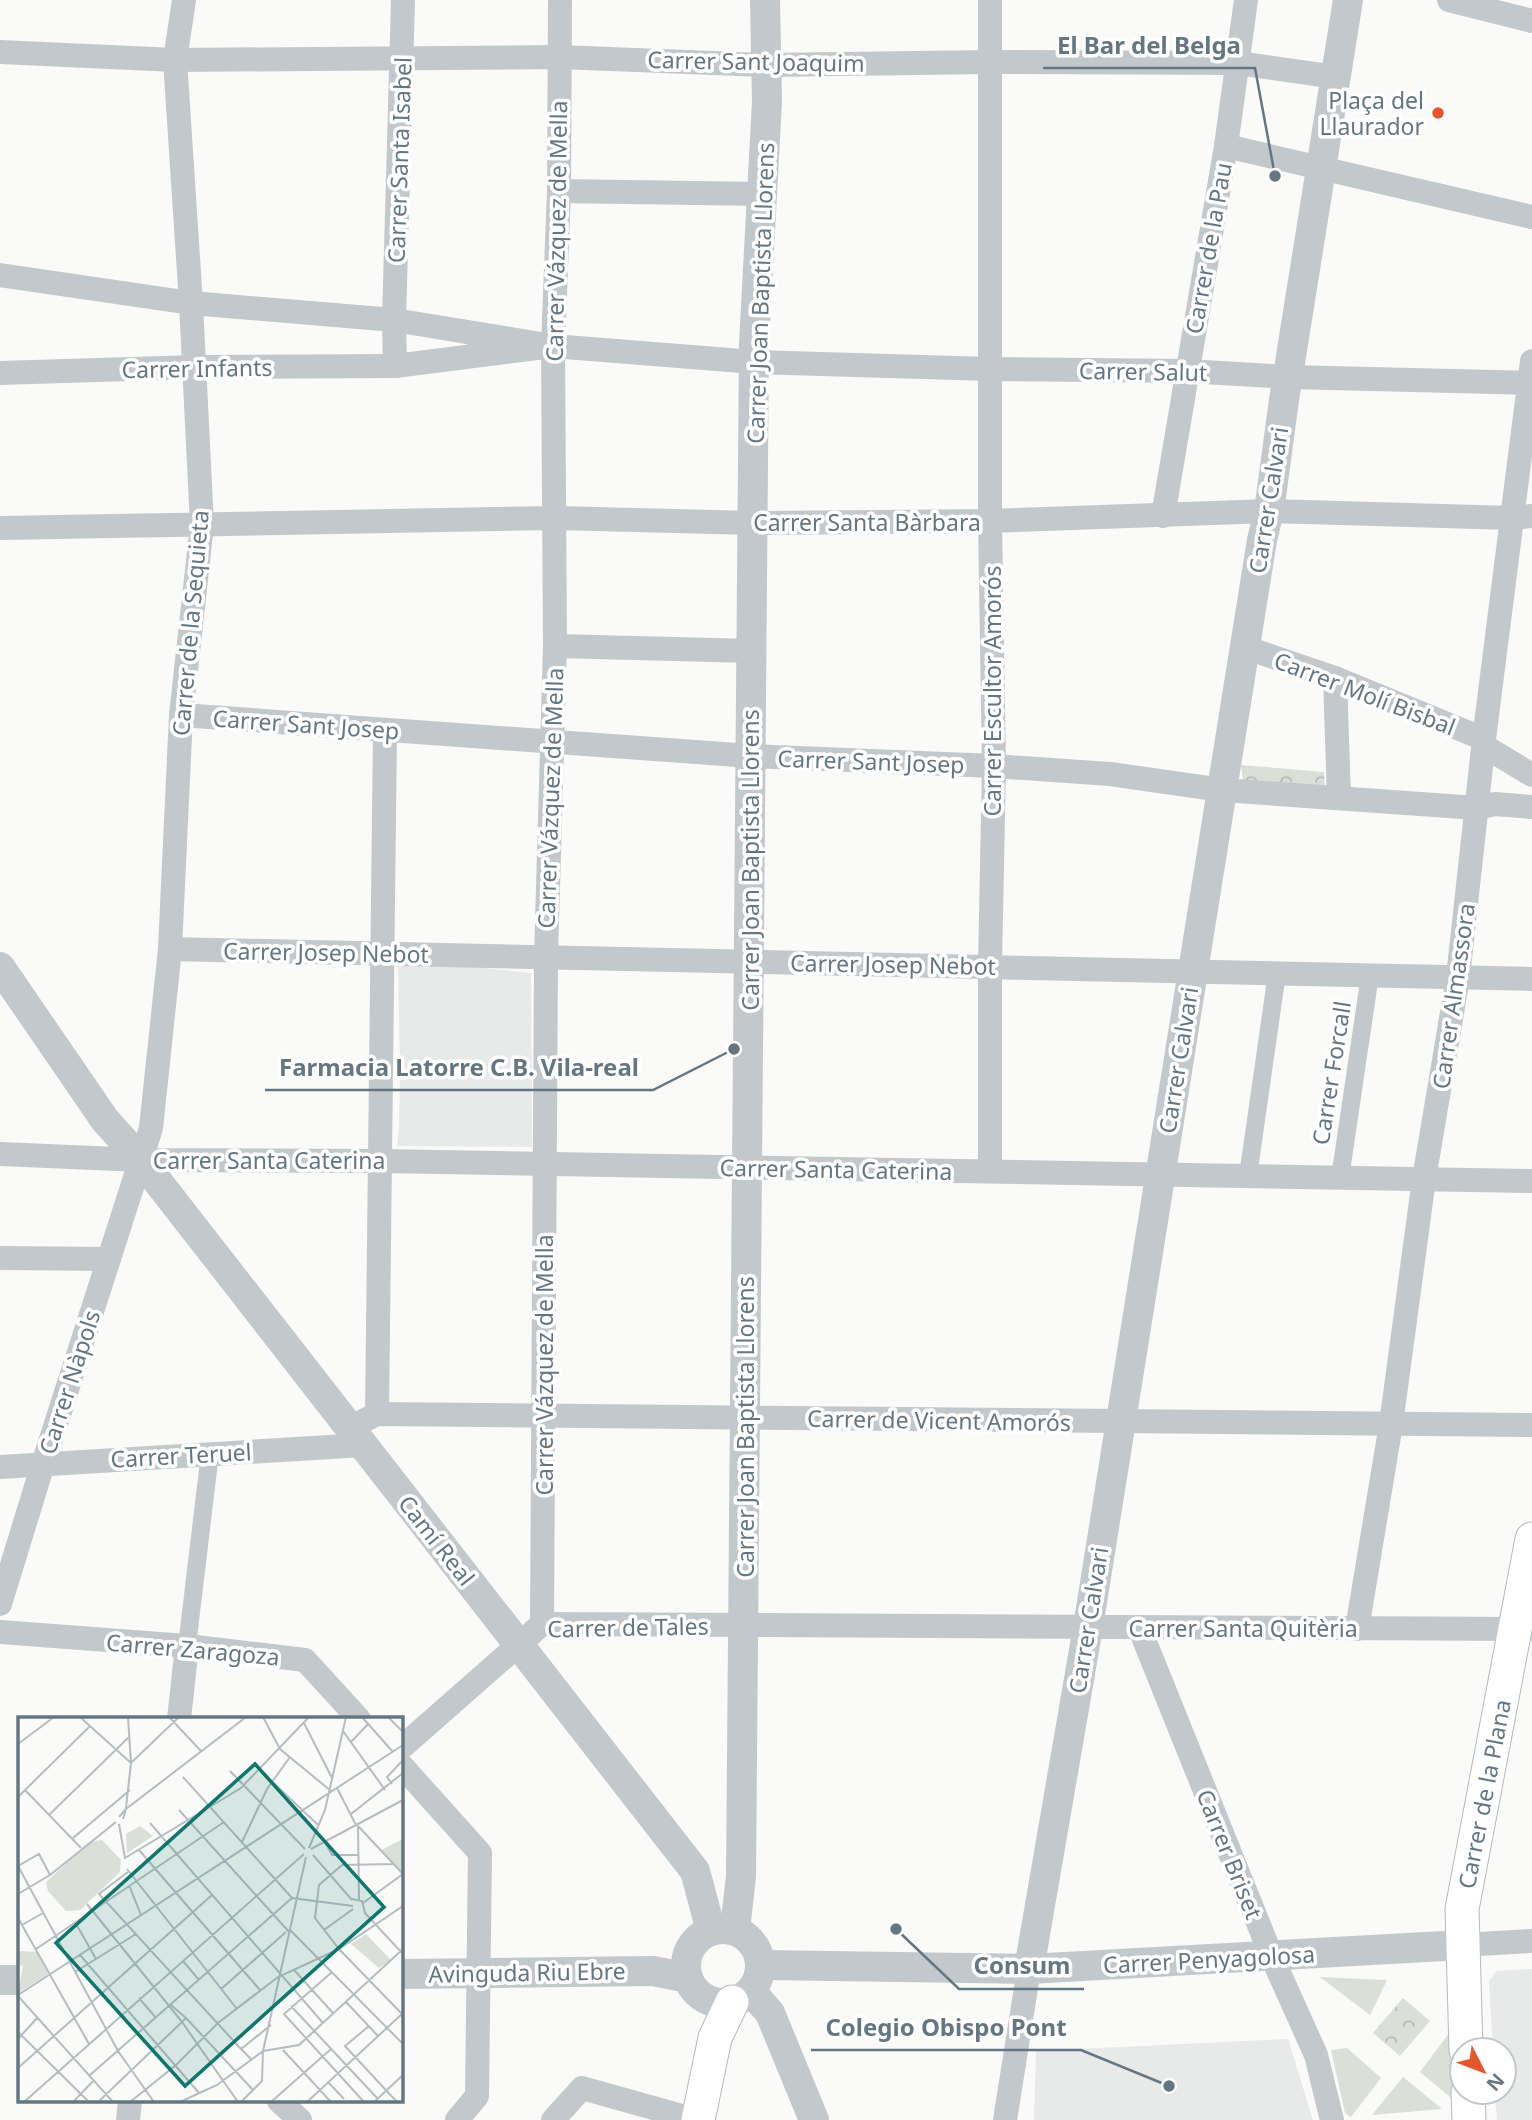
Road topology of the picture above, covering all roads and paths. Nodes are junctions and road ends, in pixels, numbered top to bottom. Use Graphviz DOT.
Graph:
graph roads {
  1 [pos="184,0"];
  2 [pos="404,0"];
  3 [pos="560,0"];
  4 [pos="765,0"];
  5 [pos="990,0"];
  6 [pos="1246,0"];
  7 [pos="1348,0"];
  8 [pos="1449,0"];
  9 [pos="1532,21"];
  10 [pos="0,52"];
  11 [pos="559,57"];
  12 [pos="403,59"];
  13 [pos="175,60"];
  14 [pos="990,62"];
  15 [pos="1237,63"];
  16 [pos="765,65"];
  17 [pos="1336,77"];
  18 [pos="1226,146"];
  19 [pos="1321,169"];
  20 [pos="559,191"];
  21 [pos="763,194"];
  22 [pos="1532,217"];
  23 [pos="0,275"];
  24 [pos="191,303"];
  25 [pos="394,320"];
  26 [pos="553,346"];
  27 [pos="754,362"];
  28 [pos="395,366"];
  29 [pos="195,367"];
  30 [pos="990,369"];
  31 [pos="1187,371"];
  32 [pos="0,373"];
  33 [pos="1531,376"];
  34 [pos="1288,377"];
  35 [pos="1269,511"];
  36 [pos="1163,516"];
  37 [pos="1522,517"];
  38 [pos="555,518"];
  39 [pos="990,521"];
  40 [pos="753,523"];
  41 [pos="202,524"];
  42 [pos="0,528"];
  43 [pos="555,646"];
  44 [pos="1244,648"];
  45 [pos="752,651"];
  46 [pos="1335,678"];
  47 [pos="181,715"];
  48 [pos="385,730"];
  49 [pos="553,741"];
  50 [pos="1484,743"];
  51 [pos="751,756"];
  52 [pos="994,766"];
  53 [pos="1532,775"];
  54 [pos="1222,790"];
  55 [pos="1339,798"];
  56 [pos="1532,807"];
  57 [pos="1477,808"];
  58 [pos="170,949"];
  59 [pos="383,954"];
  60 [pos="546,957"];
  61 [pos="749,961"];
  62 [pos="0,967"];
  63 [pos="990,967"];
  64 [pos="1193,972"];
  65 [pos="1277,973"];
  66 [pos="1370,975"];
  67 [pos="1458,977"];
  68 [pos="1532,979"];
  69 [pos="0,1154"];
  70 [pos="141,1160"];
  71 [pos="380,1161"];
  72 [pos="545,1163"];
  73 [pos="747,1167"];
  74 [pos="990,1171"];
  75 [pos="1160,1175"];
  76 [pos="1248,1176"];
  77 [pos="1340,1178"];
  78 [pos="1424,1179"];
  79 [pos="1532,1181"];
  80 [pos="0,1258"];
  81 [pos="108,1259"];
  82 [pos="377,1414"];
  83 [pos="544,1416"];
  84 [pos="745,1418"];
  85 [pos="1121,1422"];
  86 [pos="1391,1424"];
  87 [pos="1532,1425"];
  88 [pos="356,1436"];
  89 [pos="210,1453"];
  90 [pos="43,1464"];
  91 [pos="0,1467"];
  92 [pos="1532,1539"];
  93 [pos="0,1604"];
  94 [pos="554,1624"];
  95 [pos="744,1625"];
  96 [pos="1088,1627"];
  97 [pos="1139,1627"];
  98 [pos="1357,1629"];
  99 [pos="1523,1629"];
  100 [pos="0,1632"];
  101 [pos="519,1645"];
  102 [pos="187,1646"];
  103 [pos="179,1717"];
  104 [pos="357,1717"];
  105 [pos="402,1747"];
  106 [pos="402,1766"];
  107 [pos="723,1931"];
  108 [pos="1532,1941"];
  109 [pos="1462,1945"];
  110 [pos="1271,1955"];
  111 [pos="1029,1969"];
  112 [pos="480,1973"];
  113 [pos="402,1974"];
  114 [pos="0,1980"];
  115 [pos="18,1980"];
  116 [pos="721,1982"];
  117 [pos="1465,2036"];
  118 [pos="130,2102"];
  119 [pos="280,2102"];
  120 [pos="687,2119"];
  121 [pos="128,2120"];
  122 [pos="300,2120"];
  123 [pos="457,2120"];
  124 [pos="554,2120"];
  125 [pos="814,2120"];
  126 [pos="1005,2120"];
  127 [pos="1332,2120"];
  1 -- 13 [label="street, Carrer de la Sequieta"];
  2 -- 12 [label="street, Carrer Santa Isabel"];
  3 -- 11 [label="street, Carrer Vázquez de Mella"];
  4 -- 16 [label="street, Carrer Joan Baptista Llorens"];
  5 -- 14 [label="street, Carrer Escultor Amorós"];
  6 -- 15 [label="street"];
  7 -- 17 [label="street, Carrer Calvari"];
  8 -- 9 [label="street"];
  10 -- 13 [label="street, Carrer Sant Joaquim"];
  11 -- 12 [label="street, Carrer Sant Joaquim"];
  11 -- 16 [label="street, Carrer Sant Joaquim"];
  11 -- 20 [label="street, Carrer Vázquez de Mella"];
  12 -- 13 [label="street, Carrer Sant Joaquim"];
  12 -- 25 [label="street, Carrer Santa Isabel"];
  13 -- 24 [label="street, Carrer de la Sequieta"];
  14 -- 15 [label="street, Carrer Sant Joaquim"];
  14 -- 16 [label="street, Carrer Sant Joaquim"];
  14 -- 30 [label="street, Carrer Escultor Amorós"];
  15 -- 17 [label="street, Carrer Sant Joaquim"];
  15 -- 18 [label="street"];
  16 -- 21 [label="street, Carrer Joan Baptista Llorens"];
  17 -- 19 [label="street, Carrer Calvari"];
  18 -- 19 [label="street"];
  18 -- 31 [label="street, Carrer de la Pau"];
  19 -- 22 [label="street"];
  19 -- 34 [label="street, Carrer Calvari"];
  20 -- 21 [label="street"];
  20 -- 26 [label="street, Carrer Vázquez de Mella"];
  21 -- 27 [label="street, Carrer Joan Baptista Llorens"];
  23 -- 24 [label="street"];
  24 -- 25 [label="street"];
  24 -- 29 [label="street, Carrer de la Sequieta"];
  25 -- 26 [label="street"];
  25 -- 28 [label="street, Carrer Santa Isabel"];
  26 -- 27 [label="street, Carrer Salut"];
  26 -- 28 [label="street, Carrer Infants"];
  26 -- 38 [label="street, Carrer Vázquez de Mella"];
  27 -- 30 [label="street, Carrer Salut"];
  27 -- 40 [label="street, Carrer Joan Baptista Llorens"];
  28 -- 29 [label="street, Carrer Infants"];
  29 -- 32 [label="street, Carrer Infants"];
  29 -- 41 [label="street, Carrer de la Sequieta"];
  30 -- 31 [label="street, Carrer Salut"];
  30 -- 39 [label="street, Carrer Escultor Amorós"];
  31 -- 34 [label="street, Carrer Salut"];
  31 -- 36 [label="street, Carrer de la Pau"];
  33 -- 34 [label="street, Carrer Salut"];
  33 -- 37 [label="street, Carrer Almassora"];
  34 -- 35 [label="street, Carrer Calvari"];
  35 -- 36 [label="street, Carrer Santa Bàrbara"];
  35 -- 37 [label="street, Carrer Santa Bàrbara"];
  35 -- 44 [label="street, Carrer Calvari"];
  36 -- 39 [label="street, Carrer Santa Bàrbara"];
  37 -- 50 [label="street, Carrer Almassora"];
  38 -- 40 [label="street, Carrer Santa Bàrbara"];
  38 -- 41 [label="street, Carrer Santa Bàrbara"];
  38 -- 43 [label="street, Carrer Vázquez de Mella"];
  39 -- 40 [label="street, Carrer Santa Bàrbara"];
  39 -- 52 [label="street, Carrer Escultor Amorós"];
  40 -- 45 [label="street, Carrer Joan Baptista Llorens"];
  41 -- 42 [label="street, Carrer Santa Bàrbara"];
  41 -- 47 [label="street, Carrer de la Sequieta"];
  43 -- 45 [label="street"];
  43 -- 49 [label="street, Carrer Vázquez de Mella"];
  44 -- 46 [label="street, Carrer Molí Bisbal"];
  44 -- 54 [label="street, Carrer Calvari"];
  45 -- 51 [label="street, Carrer Joan Baptista Llorens"];
  46 -- 50 [label="street, Carrer Molí Bisbal"];
  46 -- 55 [label="street"];
  47 -- 48 [label="street, Carrer Sant Josep"];
  47 -- 58 [label="street, Carrer de la Sequieta"];
  48 -- 49 [label="street, Carrer Sant Josep"];
  48 -- 59 [label="street"];
  49 -- 51 [label="street, Carrer Sant Josep"];
  49 -- 60 [label="street, Carrer Vázquez de Mella"];
  50 -- 53 [label="street, Carrer Molí Bisbal"];
  50 -- 57 [label="street, Carrer Almassora"];
  51 -- 52 [label="street, Carrer Sant Josep"];
  51 -- 61 [label="street, Carrer Joan Baptista Llorens"];
  52 -- 54 [label="street, Carrer Sant Josep"];
  52 -- 63 [label="street, Carrer Escultor Amorós"];
  54 -- 55 [label="street, Carrer Sant Josep"];
  54 -- 64 [label="street, Carrer Calvari"];
  55 -- 57 [label="street, Carrer Sant Josep"];
  56 -- 57 [label="street"];
  57 -- 67 [label="street, Carrer Almassora"];
  58 -- 59 [label="street, Carrer Josep Nebot"];
  58 -- 70 [label="street, Carrer de la Sequieta"];
  59 -- 60 [label="street, Carrer Josep Nebot"];
  59 -- 71 [label="street"];
  60 -- 61 [label="street, Carrer Josep Nebot"];
  60 -- 72 [label="street, Carrer Vázquez de Mella"];
  61 -- 63 [label="street, Carrer Josep Nebot"];
  61 -- 73 [label="street, Carrer Joan Baptista Llorens"];
  62 -- 70 [label="street, Camí Real"];
  63 -- 64 [label="street, Carrer Josep Nebot"];
  63 -- 74 [label="street, Carrer Escultor Amorós"];
  64 -- 65 [label="street, Carrer Josep Nebot"];
  64 -- 75 [label="street, Carrer Calvari"];
  65 -- 66 [label="street, Carrer Josep Nebot"];
  65 -- 76 [label="street"];
  66 -- 67 [label="street, Carrer Josep Nebot"];
  66 -- 77 [label="street, Carrer Forcall"];
  67 -- 68 [label="street, Carrer Josep Nebot"];
  67 -- 78 [label="street, Carrer Almassora"];
  69 -- 70 [label="street, Carrer Santa Caterina"];
  70 -- 71 [label="street, Carrer Santa Caterina"];
  70 -- 81 [label="street, Carrer Nàpols"];
  70 -- 88 [label="street, Camí Real"];
  71 -- 72 [label="street, Carrer Santa Caterina"];
  71 -- 82 [label="street"];
  72 -- 73 [label="street, Carrer Santa Caterina"];
  72 -- 83 [label="street, Carrer Vázquez de Mella"];
  73 -- 74 [label="street, Carrer Santa Caterina"];
  73 -- 84 [label="street, Carrer Joan Baptista Llorens"];
  74 -- 75 [label="street, Carrer Santa Caterina"];
  75 -- 76 [label="street, Carrer Santa Caterina"];
  75 -- 85 [label="street, Carrer Calvari"];
  76 -- 77 [label="street, Carrer Santa Caterina"];
  77 -- 78 [label="street, Carrer Santa Caterina"];
  78 -- 79 [label="street, Carrer Santa Caterina"];
  78 -- 86 [label="street, Carrer Almassora"];
  80 -- 81 [label="street"];
  81 -- 90 [label="street, Carrer Nàpols"];
  82 -- 83 [label="street, Carrer de Vicent Amorós"];
  82 -- 88 [label="street, Carrer de Vicent Amorós"];
  83 -- 84 [label="street, Carrer de Vicent Amorós"];
  83 -- 94 [label="street, Carrer Vázquez de Mella"];
  84 -- 85 [label="street, Carrer de Vicent Amorós"];
  84 -- 95 [label="street, Carrer Joan Baptista Llorens"];
  85 -- 86 [label="street, Carrer de Vicent Amorós"];
  85 -- 96 [label="street, Carrer Calvari"];
  86 -- 87 [label="street, Carrer de Vicent Amorós"];
  86 -- 98 [label="street, Carrer Almassora"];
  88 -- 89 [label="street, Carrer Teruel"];
  88 -- 101 [label="street, Camí Real"];
  89 -- 90 [label="street, Carrer Teruel"];
  89 -- 102 [label="street"];
  90 -- 91 [label="street, Carrer Teruel"];
  90 -- 93 [label="street, Carrer Nàpols"];
  92 -- 99 [label="main road, Carrer de la Plana"];
  94 -- 95 [label="street, Carrer de Tales"];
  94 -- 101 [label="street, Carrer de Tales"];
  95 -- 96 [label="street, Carrer Santa Quitèria"];
  95 -- 107 [label="street, Carrer Joan Baptista Llorens"];
  96 -- 97 [label="street, Carrer Santa Quitèria"];
  96 -- 111 [label="street, Carrer Calvari"];
  97 -- 98 [label="street, Carrer Santa Quitèria"];
  97 -- 110 [label="street, Carrer Briset"];
  98 -- 99 [label="street, Carrer Santa Quitèria"];
  99 -- 109 [label="main road, Carrer de la Plana"];
  100 -- 102 [label="street, Carrer Zaragoza"];
  101 -- 105 [label="street, Carrer de Tales"];
  101 -- 107 [label="street, Camí Real"];
  102 -- 103 [label="street"];
  102 -- 104 [label="street, Carrer Zaragoza"];
  106 -- 112 [label="street"];
  107 -- 116 [label="street"];
  107 -- 116 [label="street"];
  108 -- 109 [label="street, Carrer Penyagolosa"];
  109 -- 110 [label="street, Carrer Penyagolosa"];
  109 -- 117 [label="main road, Carrer de la Plana"];
  110 -- 111 [label="street, Carrer Penyagolosa"];
  110 -- 127 [label="street, Carrer Briset"];
  111 -- 116 [label="street, Carrer Penyagolosa"];
  111 -- 126 [label="street, Carrer Calvari"];
  112 -- 113 [label="street, Avinguda Riu Ebre"];
  112 -- 116 [label="street, Avinguda Riu Ebre"];
  112 -- 123 [label="street"];
  114 -- 115 [label="street"];
  116 -- 120 [label="main road"];
  116 -- 125 [label="street"];
  118 -- 121 [label="street"];
  119 -- 122 [label="street"];
  120 -- 124 [label="street"];
}
